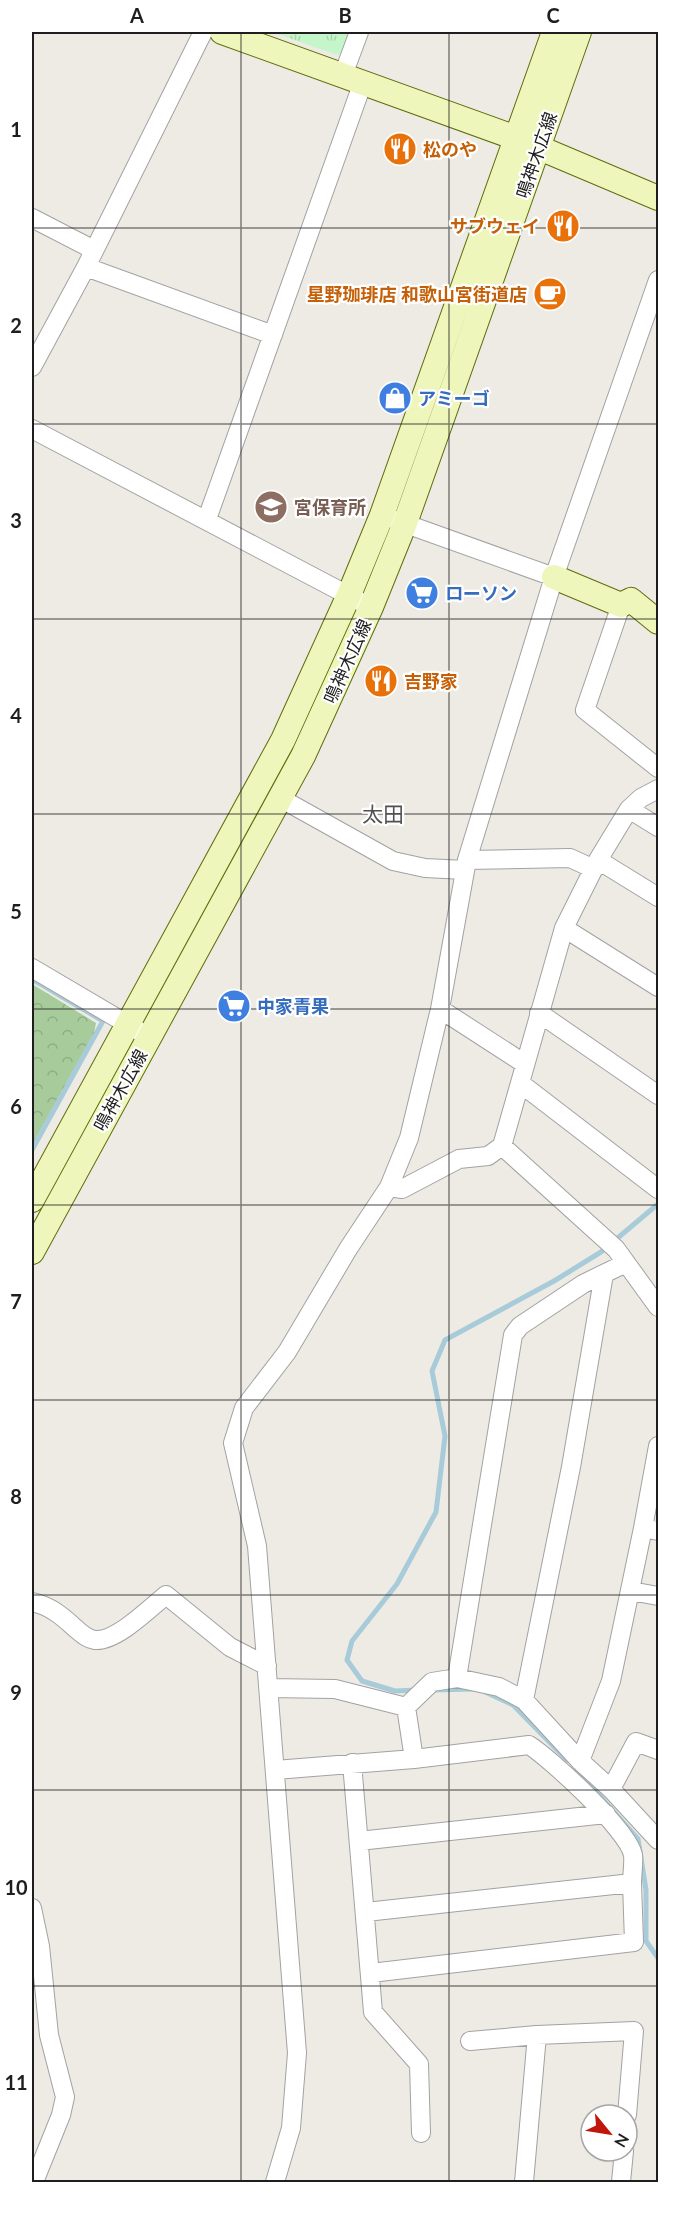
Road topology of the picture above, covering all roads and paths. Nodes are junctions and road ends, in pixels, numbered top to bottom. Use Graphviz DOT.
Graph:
graph roads {
  1 [pos="202,32"];
  2 [pos="222,32"];
  3 [pos="359,32"];
  4 [pos="554,32"];
  5 [pos="579,32"];
  6 [pos="353,78"];
  7 [pos="516,138"];
  8 [pos="538,148"];
  9 [pos="658,198"];
  10 [pos="32,218"];
  11 [pos="94,250"];
  12 [pos="86,267"];
  13 [pos="658,280"];
  14 [pos="653,318"];
  15 [pos="273,335"];
  16 [pos="32,367"];
  17 [pos="32,429"];
  18 [pos="382,515"];
  19 [pos="207,519"];
  20 [pos="405,524"];
  21 [pos="554,577"];
  22 [pos="349,595"];
  23 [pos="621,605"];
  24 [pos="371,607"];
  25 [pos="658,622"];
  26 [pos="658,768"];
  27 [pos="658,789"];
  28 [pos="280,798"];
  29 [pos="628,809"];
  30 [pos="658,827"];
  31 [pos="466,865"];
  32 [pos="596,865"];
  33 [pos="658,897"];
  34 [pos="564,928"];
  35 [pos="32,968"];
  36 [pos="658,987"];
  37 [pos="440,1009"];
  38 [pos="539,1013"];
  39 [pos="128,1024"];
  40 [pos="149,1037"];
  41 [pos="525,1064"];
  42 [pos="520,1083"];
  43 [pos="658,1095"];
  44 [pos="502,1146"];
  45 [pos="389,1187"];
  46 [pos="658,1188"];
  47 [pos="32,1200"];
  48 [pos="32,1252"];
  49 [pos="626,1263"];
  50 [pos="604,1274"];
  51 [pos="658,1307"];
  52 [pos="658,1446"];
  53 [pos="651,1530"];
  54 [pos="631,1591"];
  55 [pos="658,1596"];
  56 [pos="32,1602"];
  57 [pos="267,1666"];
  58 [pos="458,1678"];
  59 [pos="268,1688"];
  60 [pos="524,1700"];
  61 [pos="406,1707"];
  62 [pos="658,1750"];
  63 [pos="414,1758"];
  64 [pos="580,1761"];
  65 [pos="352,1763"];
  66 [pos="275,1770"];
  67 [pos="611,1789"];
  68 [pos="606,1814"];
  69 [pos="658,1840"];
  70 [pos="359,1841"];
  71 [pos="632,1883"];
  72 [pos="32,1908"];
  73 [pos="366,1912"];
  74 [pos="371,1973"];
  75 [pos="537,2034"];
  76 [pos="470,2041"];
  77 [pos="628,2103"];
  78 [pos="421,2133"];
  79 [pos="623,2163"];
  80 [pos="34,2182"];
  81 [pos="275,2182"];
  82 [pos="524,2182"];
  83 [pos="621,2182"];
  1 -- 11 [label="street"];
  2 -- 6 [label="main road"];
  3 -- 6 [label="street"];
  4 -- 7 [label="main road, 鳴神木広線"];
  5 -- 8 [label="main road, 鳴神木広線"];
  6 -- 7 [label="main road"];
  6 -- 15 [label="street"];
  7 -- 8 [label="main road"];
  7 -- 18 [label="main road, 鳴神木広線"];
  8 -- 9 [label="main road"];
  8 -- 20 [label="main road, 鳴神木広線"];
  10 -- 11 [label="street"];
  11 -- 12 [label="street"];
  12 -- 15 [label="street"];
  12 -- 16 [label="street"];
  13 -- 14 [label="street"];
  14 -- 21 [label="street"];
  15 -- 19 [label="street"];
  17 -- 19 [label="street"];
  18 -- 20 [label="street"];
  18 -- 22 [label="main road, 鳴神木広線"];
  19 -- 22 [label="street"];
  20 -- 21 [label="street"];
  20 -- 24 [label="main road, 鳴神木広線"];
  21 -- 23 [label="main road"];
  21 -- 31 [label="street"];
  22 -- 24 [label="street"];
  22 -- 39 [label="main road, 鳴神木広線"];
  23 -- 25 [label="main road"];
  23 -- 26 [label="street"];
  24 -- 28 [label="main road, 鳴神木広線"];
  27 -- 29 [label="street"];
  28 -- 31 [label="street"];
  28 -- 40 [label="main road, 鳴神木広線"];
  29 -- 30 [label="street"];
  29 -- 32 [label="street"];
  31 -- 32 [label="street"];
  31 -- 37 [label="street"];
  32 -- 33 [label="street"];
  32 -- 34 [label="street"];
  34 -- 36 [label="street"];
  34 -- 38 [label="street"];
  35 -- 39 [label="street"];
  37 -- 41 [label="street"];
  37 -- 45 [label="street"];
  38 -- 41 [label="street"];
  38 -- 43 [label="street"];
  39 -- 40 [label="street"];
  39 -- 47 [label="main road, 鳴神木広線"];
  40 -- 48 [label="main road, 鳴神木広線"];
  41 -- 42 [label="street"];
  42 -- 44 [label="street"];
  42 -- 46 [label="street"];
  44 -- 45 [label="street"];
  44 -- 49 [label="street"];
  45 -- 57 [label="street"];
  49 -- 50 [label="street"];
  49 -- 51 [label="street"];
  50 -- 58 [label="street"];
  50 -- 60 [label="street"];
  52 -- 53 [label="street"];
  53 -- 54 [label="street"];
  54 -- 55 [label="street"];
  54 -- 64 [label="street"];
  56 -- 57 [label="street"];
  57 -- 59 [label="street"];
  58 -- 60 [label="street"];
  58 -- 61 [label="street"];
  59 -- 61 [label="street"];
  59 -- 66 [label="street"];
  60 -- 64 [label="street"];
  61 -- 63 [label="street"];
  62 -- 67 [label="street"];
  63 -- 65 [label="street"];
  63 -- 68 [label="street"];
  64 -- 67 [label="street"];
  65 -- 66 [label="street"];
  65 -- 70 [label="street"];
  66 -- 81 [label="street"];
  67 -- 69 [label="street"];
  68 -- 70 [label="street"];
  68 -- 71 [label="street"];
  70 -- 73 [label="street"];
  71 -- 73 [label="street"];
  71 -- 74 [label="street"];
  72 -- 80 [label="street"];
  73 -- 74 [label="street"];
  74 -- 78 [label="street"];
  75 -- 76 [label="street"];
  75 -- 77 [label="street"];
  75 -- 82 [label="street"];
  79 -- 83 [label="street"];
}
